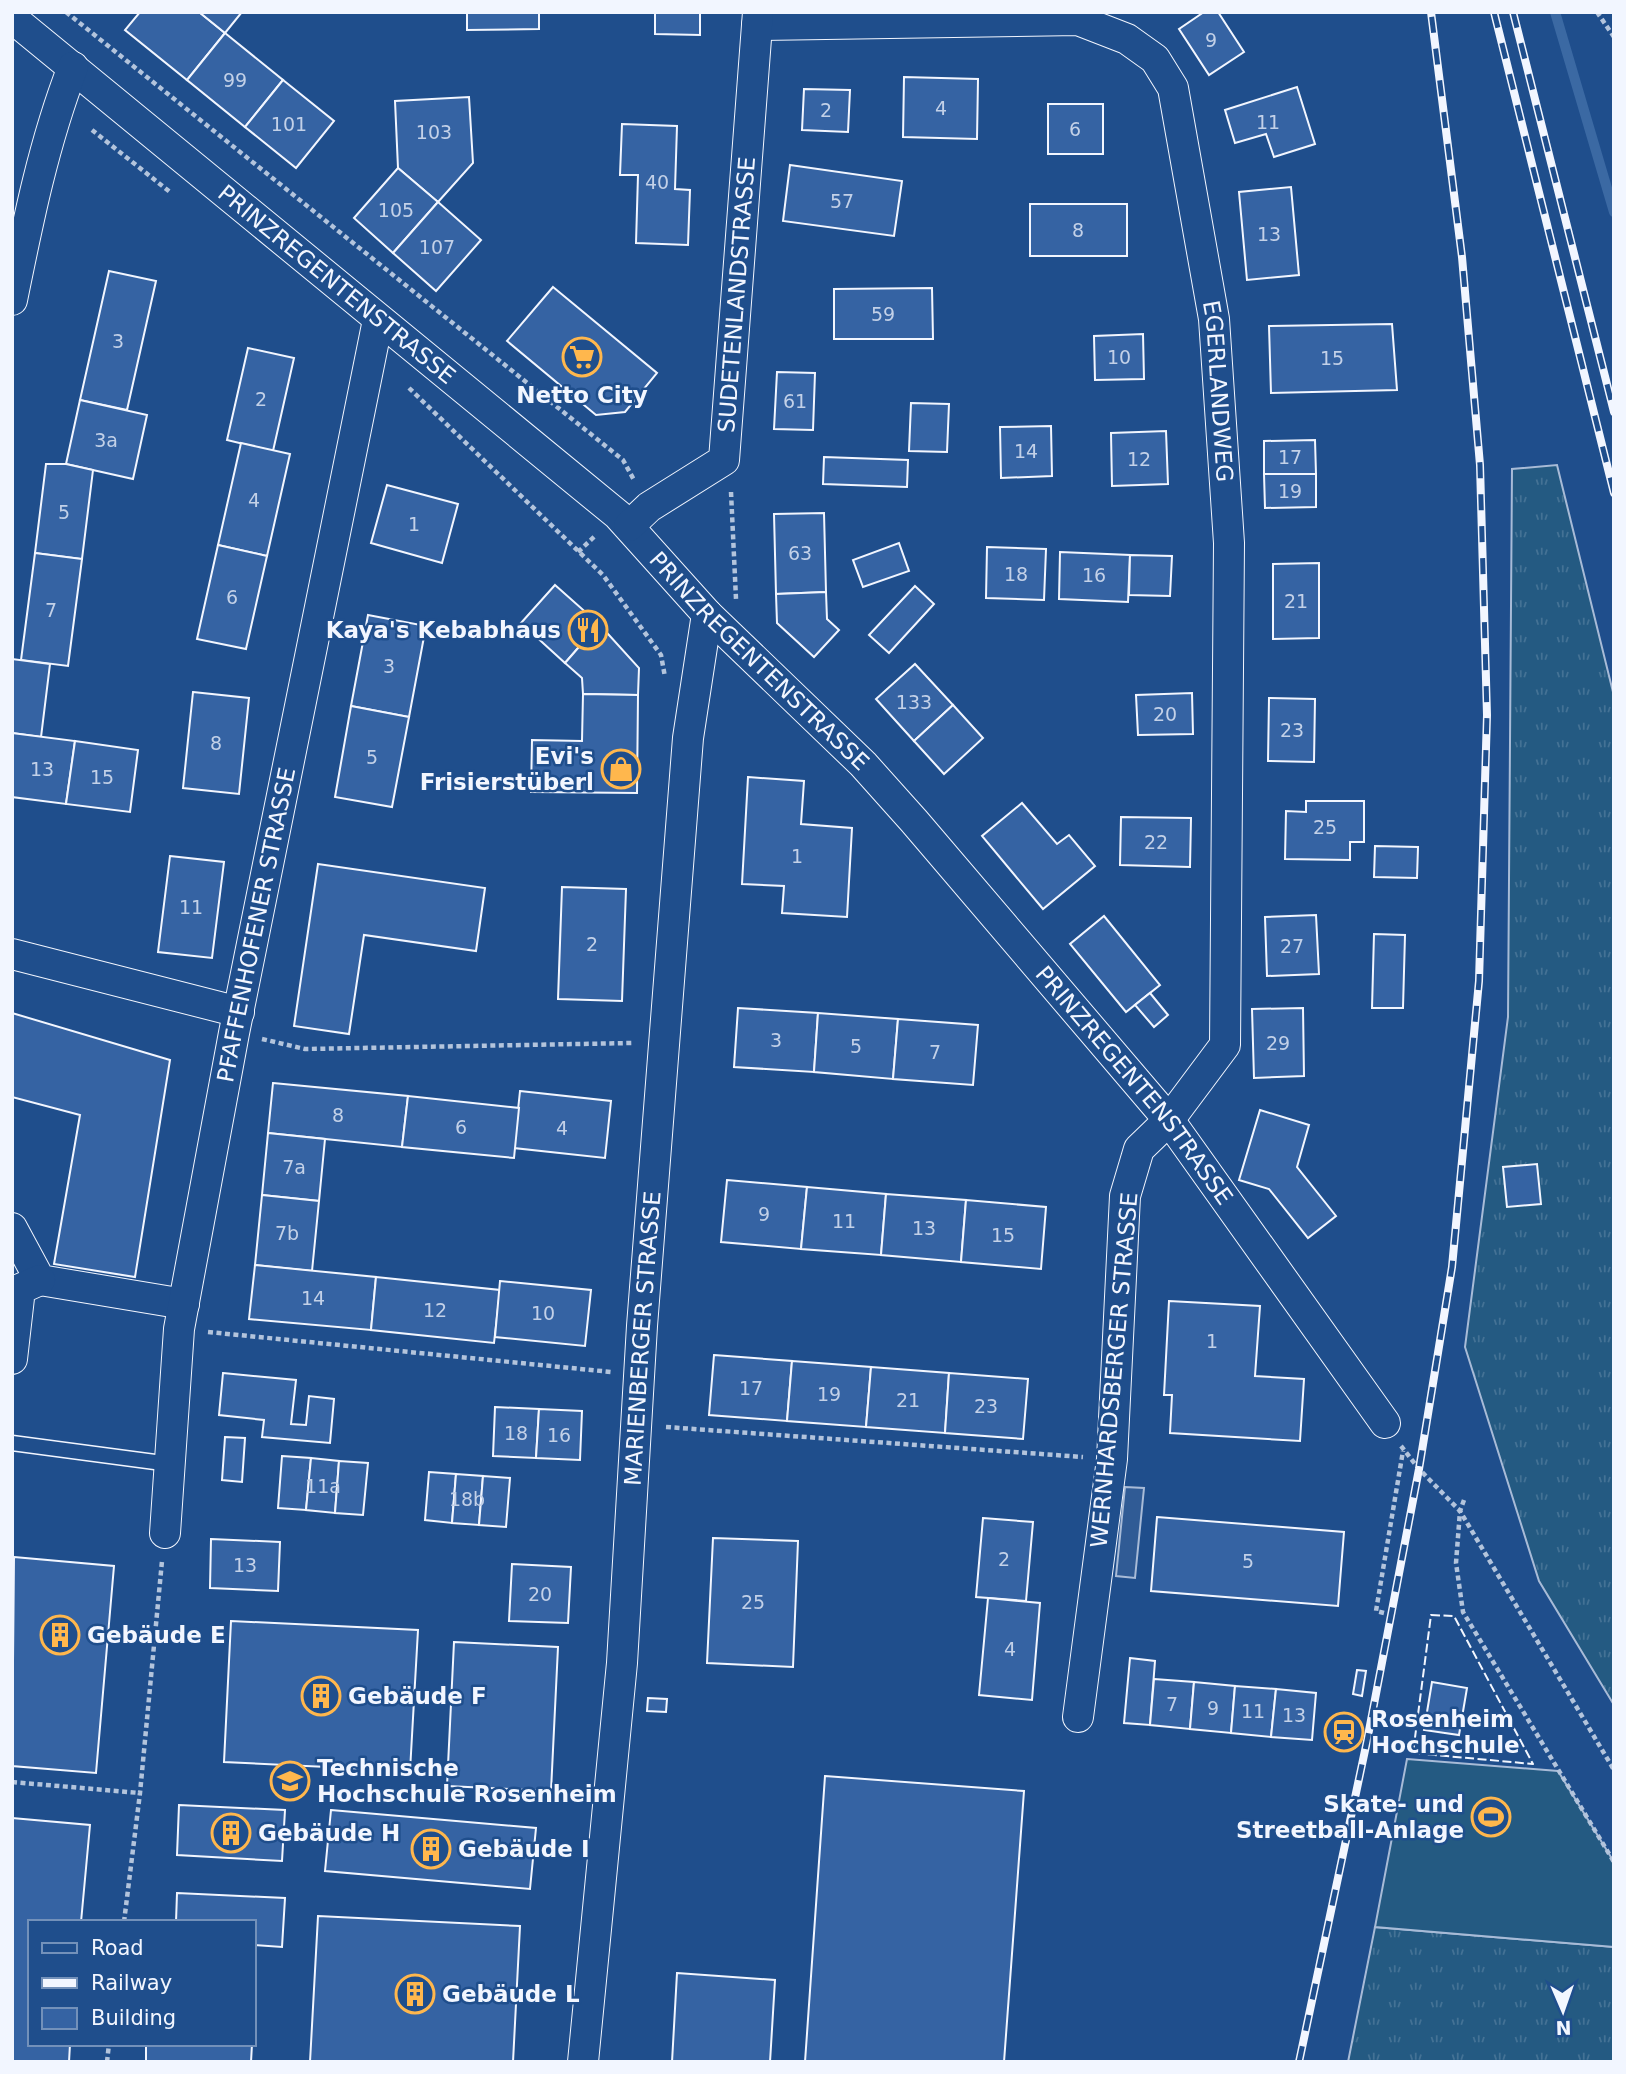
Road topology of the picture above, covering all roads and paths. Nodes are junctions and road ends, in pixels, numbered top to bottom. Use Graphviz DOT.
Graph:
graph roads {
  1 [pos="66,12"];
  2 [pos="1597,12"];
  3 [pos="12,19"];
  4 [pos="757,19"];
  5 [pos="1614,37"];
  6 [pos="73,67"];
  7 [pos="12,300"];
  8 [pos="378,320"];
  9 [pos="371,353"];
  10 [pos="724,460"];
  11 [pos="639,516"];
  12 [pos="707,614"];
  13 [pos="738,642"];
  14 [pos="666,682"];
  15 [pos="12,954"];
  16 [pos="237,1022"];
  17 [pos="664,1042"];
  18 [pos="1169,1120"];
  19 [pos="12,1228"];
  20 [pos="40,1280"];
  21 [pos="181,1316"];
  22 [pos="12,1359"];
  23 [pos="639,1375"];
  24 [pos="1385,1423"];
  25 [pos="636,1425"];
  26 [pos="12,1443"];
  27 [pos="1404,1450"];
  28 [pos="1112,1459"];
  29 [pos="170,1464"];
  30 [pos="1464,1500"];
  31 [pos="1460,1511"];
  32 [pos="165,1533"];
  33 [pos="1384,1613"];
  34 [pos="1078,1717"];
  35 [pos="1614,1770"];
  36 [pos="12,1782"];
  37 [pos="140,1793"];
  38 [pos="1614,1862"];
  39 [pos="124,1920"];
  40 [pos="583,2062"];
  1 -- 11 [label="path"];
  2 -- 5 [label="path"];
  3 -- 6 [label="street, PRINZREGENTENSTRASSE"];
  4 -- 10 [label="street, SUDETENLANDSTRASSE"];
  4 -- 18 [label="street, EGERLANDWEG"];
  6 -- 7 [label="street"];
  6 -- 8 [label="street, PRINZREGENTENSTRASSE"];
  8 -- 9 [label="street, PFAFFENHOFENER STRASSE"];
  8 -- 11 [label="street, PRINZREGENTENSTRASSE"];
  9 -- 14 [label="path"];
  9 -- 16 [label="street, PFAFFENHOFENER STRASSE"];
  10 -- 11 [label="street, SUDETENLANDSTRASSE"];
  10 -- 13 [label="path"];
  11 -- 12 [label="street, PRINZREGENTENSTRASSE"];
  12 -- 13 [label="street, PRINZREGENTENSTRASSE"];
  12 -- 17 [label="street, MARIENBERGER STRASSE"];
  13 -- 18 [label="street, PRINZREGENTENSTRASSE"];
  15 -- 16 [label="street"];
  16 -- 17 [label="path"];
  16 -- 21 [label="street, PFAFFENHOFENER STRASSE"];
  17 -- 23 [label="street, MARIENBERGER STRASSE"];
  18 -- 24 [label="street, PRINZREGENTENSTRASSE"];
  18 -- 28 [label="street, WERNHARDSBERGER STRASSE"];
  19 -- 20 [label="street"];
  20 -- 21 [label="street"];
  20 -- 22 [label="street"];
  21 -- 23 [label="path"];
  21 -- 29 [label="street, PFAFFENHOFENER STRASSE"];
  23 -- 25 [label="street, MARIENBERGER STRASSE"];
  24 -- 27 [label="path"];
  25 -- 28 [label="path"];
  25 -- 40 [label="street, MARIENBERGER STRASSE"];
  26 -- 29 [label="lane"];
  27 -- 31 [label="path"];
  27 -- 33 [label="path"];
  28 -- 34 [label="street, WERNHARDSBERGER STRASSE"];
  29 -- 32 [label="street, PFAFFENHOFENER STRASSE"];
  30 -- 31 [label="path"];
  31 -- 35 [label="path"];
  31 -- 38 [label="path"];
  32 -- 37 [label="path"];
  36 -- 37 [label="path"];
  37 -- 39 [label="path"];
}
